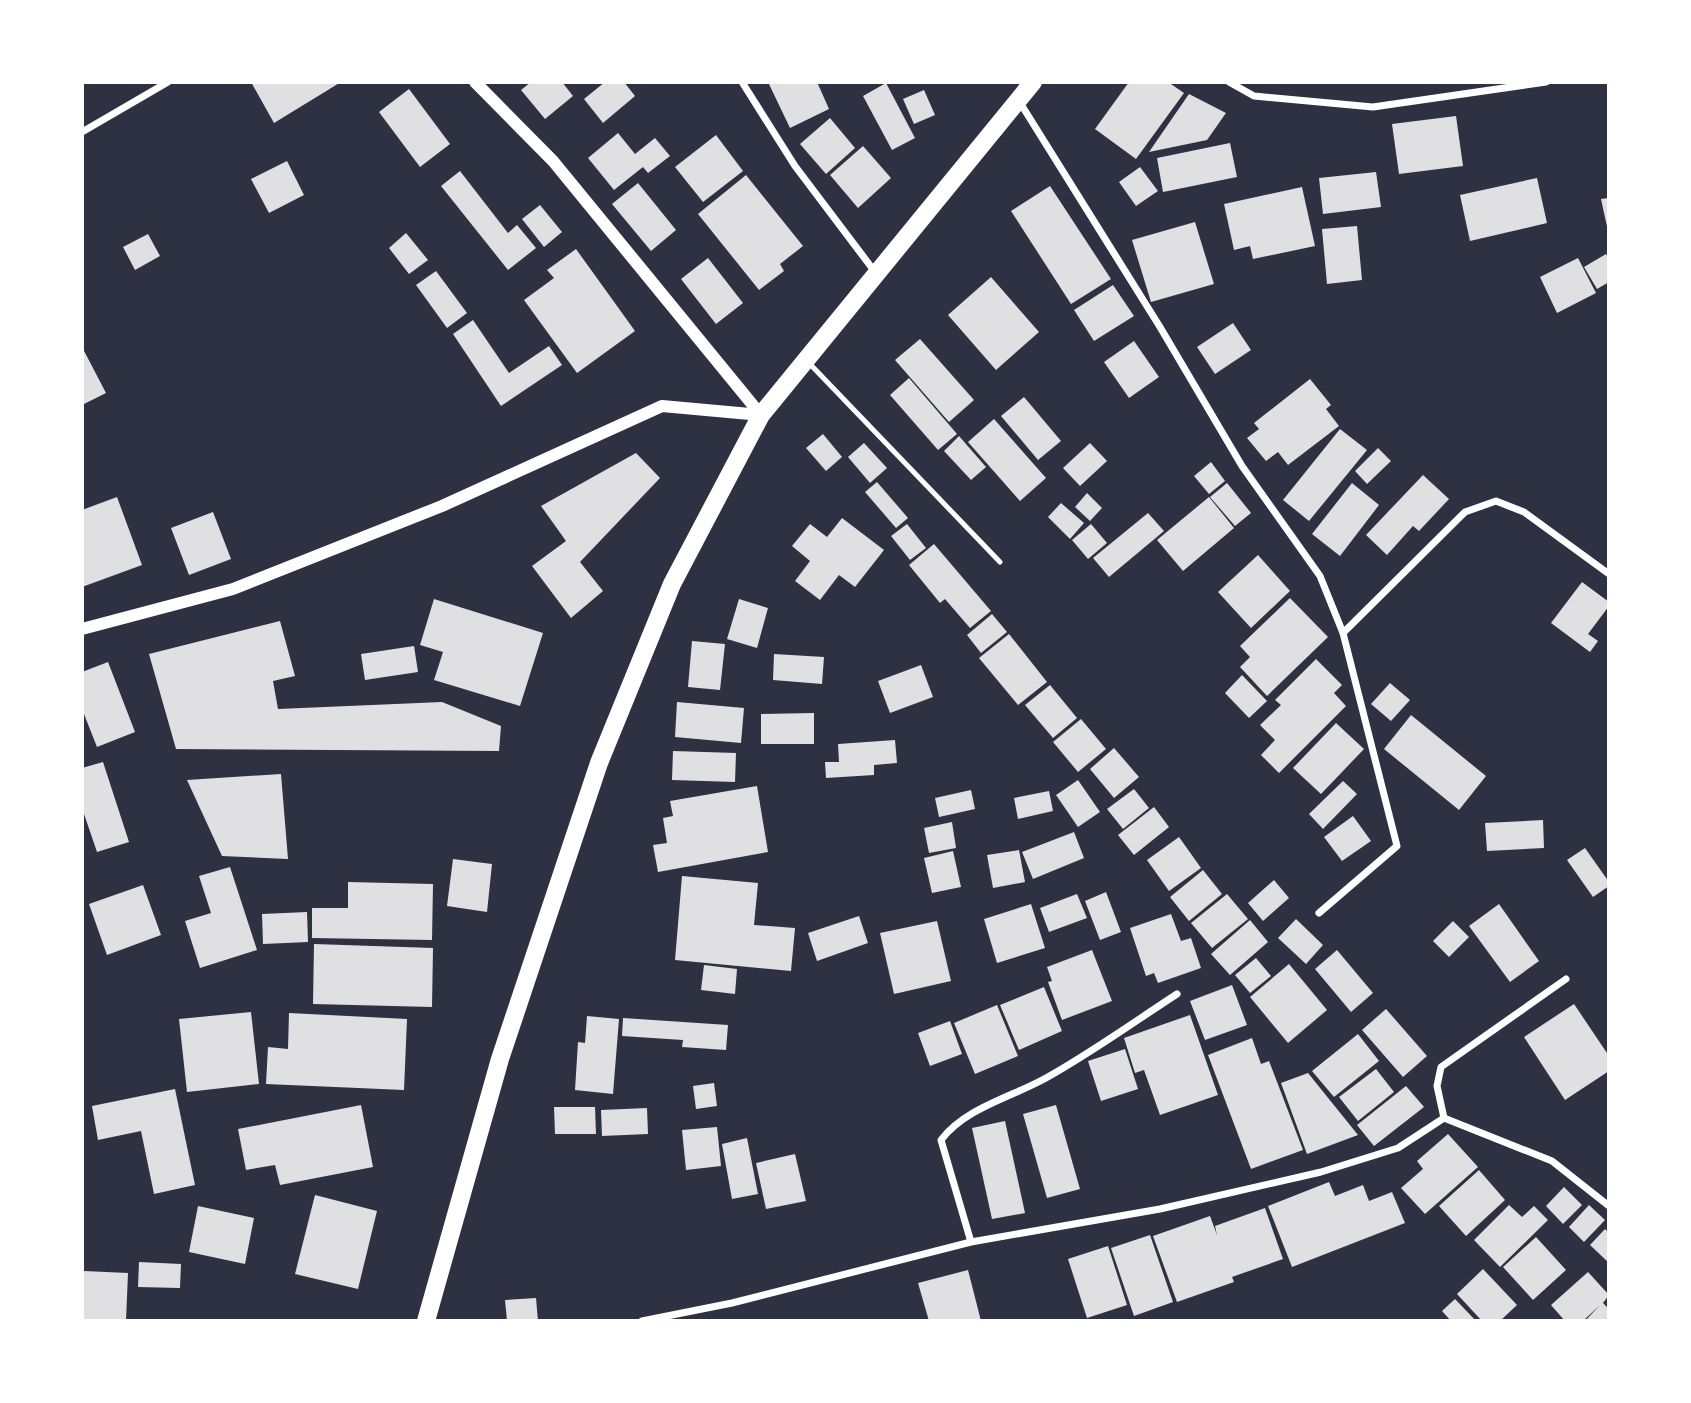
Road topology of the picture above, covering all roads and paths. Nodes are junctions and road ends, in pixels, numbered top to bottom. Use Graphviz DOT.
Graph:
graph roads {
  1 [pos="168,82"];
  2 [pos="475,82"];
  3 [pos="742,82"];
  4 [pos="1033,82"];
  5 [pos="1229,82"];
  6 [pos="1546,82"];
  7 [pos="1018,100"];
  8 [pos="82,132"];
  9 [pos="875,273"];
  10 [pos="805,359"];
  11 [pos="761,415"];
  12 [pos="1000,562"];
  13 [pos="1609,574"];
  14 [pos="82,629"];
  15 [pos="1343,633"];
  16 [pos="1320,913"];
  17 [pos="1566,979"];
  18 [pos="1177,994"];
  19 [pos="1444,1118"];
  20 [pos="1609,1206"];
  21 [pos="971,1242"];
  22 [pos="426,1321"];
  23 [pos="642,1321"];
  1 -- 8 [label="street"];
  2 -- 11 [label="street"];
  3 -- 9 [label="street"];
  4 -- 7 [label="main road"];
  5 -- 6 [label="street"];
  7 -- 9 [label="main road"];
  7 -- 15 [label="street"];
  9 -- 10 [label="main road"];
  10 -- 11 [label="main road"];
  10 -- 12 [label="lane"];
  11 -- 14 [label="street"];
  11 -- 22 [label="main road"];
  13 -- 15 [label="street"];
  15 -- 16 [label="street"];
  17 -- 19 [label="street"];
  18 -- 21 [label="street"];
  19 -- 20 [label="street"];
  19 -- 21 [label="street"];
  21 -- 23 [label="street"];
}
